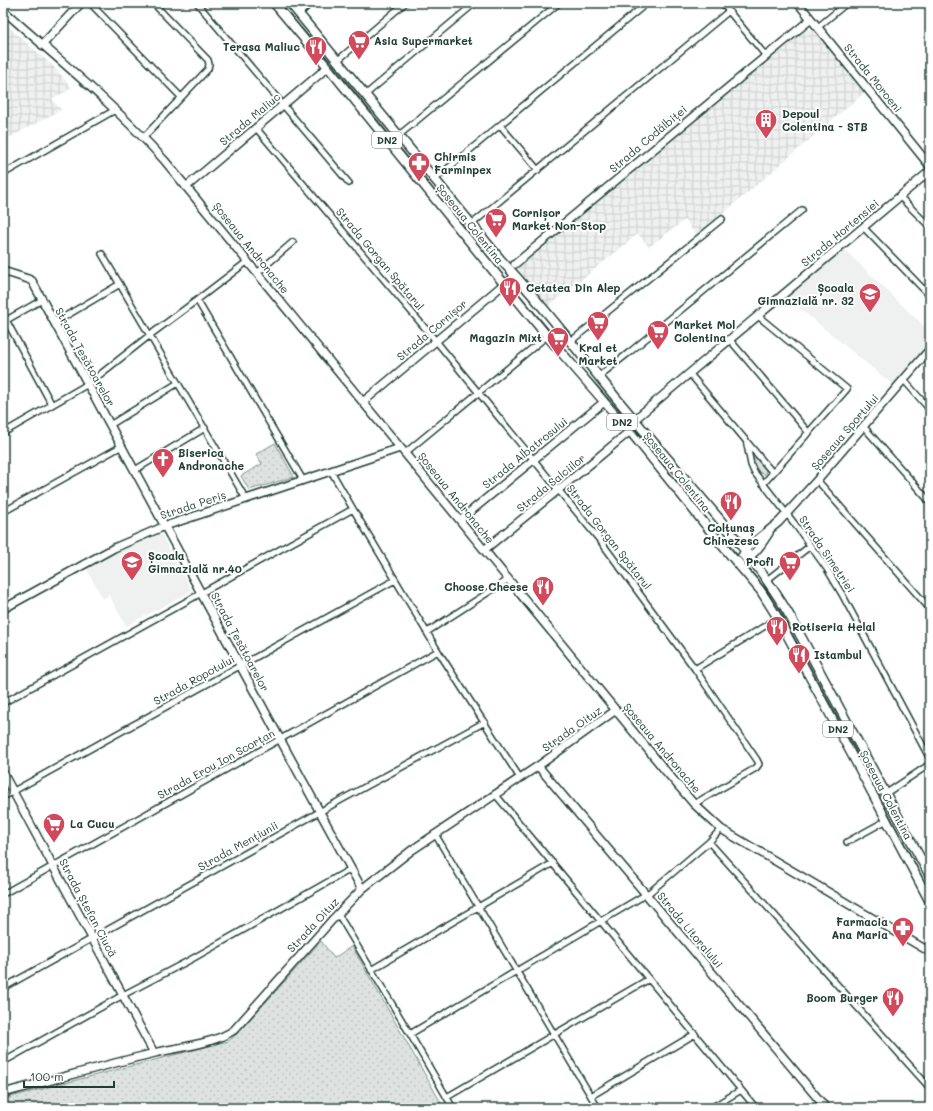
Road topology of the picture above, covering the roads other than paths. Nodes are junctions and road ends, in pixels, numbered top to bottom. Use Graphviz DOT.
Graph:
graph roads {
  1 [pos="81,3"];
  2 [pos="90,3"];
  3 [pos="153,3"];
  4 [pos="197,3"];
  5 [pos="274,3"];
  6 [pos="290,3"];
  7 [pos="311,3"];
  8 [pos="405,3"];
  9 [pos="475,3"];
  10 [pos="559,3"];
  11 [pos="647,3"];
  12 [pos="722,3"];
  13 [pos="798,3"];
  14 [pos="847,3"];
  15 [pos="3,10"];
  16 [pos="729,11"];
  17 [pos="299,14"];
  18 [pos="811,19"];
  19 [pos="818,27"];
  20 [pos="42,45"];
  21 [pos="766,56"];
  22 [pos="337,61"];
  23 [pos="328,67"];
  24 [pos="365,95"];
  25 [pos="181,97"];
  26 [pos="283,105"];
  27 [pos="115,110"];
  28 [pos="500,125"];
  29 [pos="256,128"];
  30 [pos="398,136"];
  31 [pos="143,138"];
  32 [pos="930,166"];
  33 [pos="538,170"];
  34 [pos="3,174"];
  35 [pos="929,174"];
  36 [pos="435,179"];
  37 [pos="349,183"];
  38 [pos="186,187"];
  39 [pos="900,197"];
  40 [pos="802,210"];
  41 [pos="722,219"];
  42 [pos="472,224"];
  43 [pos="864,228"];
  44 [pos="930,228"];
  45 [pos="293,242"];
  46 [pos="102,254"];
  47 [pos="248,261"];
  48 [pos="3,271"];
  49 [pos="257,273"];
  50 [pos="507,274"];
  51 [pos="120,284"];
  52 [pos="930,296"];
  53 [pos="42,300"];
  54 [pos="197,300"];
  55 [pos="758,316"];
  56 [pos="5,321"];
  57 [pos="54,323"];
  58 [pos="150,335"];
  59 [pos="547,336"];
  60 [pos="730,340"];
  61 [pos="436,341"];
  62 [pos="570,342"];
  63 [pos="930,349"];
  64 [pos="690,374"];
  65 [pos="598,377"];
  66 [pos="904,380"];
  67 [pos="178,383"];
  68 [pos="88,384"];
  69 [pos="478,393"];
  70 [pos="363,402"];
  71 [pos="604,402"];
  72 [pos="52,405"];
  73 [pos="930,410"];
  74 [pos="634,420"];
  75 [pos="110,424"];
  76 [pos="863,426"];
  77 [pos="205,428"];
  78 [pos="4,431"];
  79 [pos="630,431"];
  80 [pos="809,433"];
  81 [pos="746,440"];
  82 [pos="122,446"];
  83 [pos="403,451"];
  84 [pos="534,460"];
  85 [pos="135,470"];
  86 [pos="331,471"];
  87 [pos="773,473"];
  88 [pos="303,480"];
  89 [pos="817,480"];
  90 [pos="763,484"];
  91 [pos="559,490"];
  92 [pos="246,499"];
  93 [pos="930,502"];
  94 [pos="353,509"];
  95 [pos="3,512"];
  96 [pos="787,513"];
  97 [pos="460,520"];
  98 [pos="165,526"];
  99 [pos="810,546"];
  100 [pos="484,550"];
  101 [pos="747,554"];
  102 [pos="737,563"];
  103 [pos="395,580"];
  104 [pos="509,580"];
  105 [pos="767,580"];
  106 [pos="201,593"];
  107 [pos="3,609"];
  108 [pos="930,609"];
  109 [pos="778,618"];
  110 [pos="427,632"];
  111 [pos="438,651"];
  112 [pos="240,666"];
  113 [pos="695,668"];
  114 [pos="3,703"];
  115 [pos="616,710"];
  116 [pos="484,722"];
  117 [pos="280,739"];
  118 [pos="930,759"];
  119 [pos="930,764"];
  120 [pos="538,766"];
  121 [pos="3,773"];
  122 [pos="520,778"];
  123 [pos="13,792"];
  124 [pos="495,794"];
  125 [pos="885,794"];
  126 [pos="3,797"];
  127 [pos="694,804"];
  128 [pos="320,812"];
  129 [pos="887,820"];
  130 [pos="721,829"];
  131 [pos="435,834"];
  132 [pos="709,842"];
  133 [pos="847,842"];
  134 [pos="553,863"];
  135 [pos="53,865"];
  136 [pos="351,869"];
  137 [pos="930,876"];
  138 [pos="362,889"];
  139 [pos="3,894"];
  140 [pos="646,895"];
  141 [pos="930,902"];
  142 [pos="478,907"];
  143 [pos="338,914"];
  144 [pos="601,921"];
  145 [pos="93,938"];
  146 [pos="930,952"];
  147 [pos="371,970"];
  148 [pos="516,971"];
  149 [pos="649,979"];
  150 [pos="3,988"];
  151 [pos="123,995"];
  152 [pos="410,1034"];
  153 [pos="554,1034"];
  154 [pos="695,1034"];
  155 [pos="154,1053"];
  156 [pos="3,1062"];
  157 [pos="930,1088"];
  158 [pos="742,1090"];
  159 [pos="3,1093"];
  160 [pos="591,1096"];
  161 [pos="447,1097"];
  162 [pos="453,1108"];
  163 [pos="598,1108"];
  164 [pos="711,1108"];
  165 [pos="756,1108"];
  166 [pos="826,1108"];
  1 -- 20 [label="street"];
  2 -- 25 [label="street"];
  3 -- 25 [label="street"];
  4 -- 26 [label="street"];
  5 -- 23 [label="main road, Șoseaua Colentina / DN2"];
  6 -- 17 [label="main road, Șoseaua Colentina / DN2"];
  7 -- 17 [label="street"];
  8 -- 22 [label="street"];
  9 -- 24 [label="street"];
  10 -- 30 [label="street"];
  11 -- 28 [label="street"];
  12 -- 16 [label="street"];
  13 -- 18 [label="street, Strada Moroeni"];
  14 -- 19 [label="street"];
  15 -- 20 [label="street, Șoseaua Andronache"];
  16 -- 21 [label="street"];
  16 -- 33 [label="street"];
  17 -- 22 [label="main road, Șoseaua Colentina / DN2"];
  18 -- 19 [label="street, Strada Moroeni"];
  18 -- 21 [label="street, Strada Codălbiței"];
  19 -- 32 [label="street, Strada Moroeni"];
  20 -- 27 [label="street, Șoseaua Andronache"];
  21 -- 50 [label="street, Strada Codălbiței"];
  22 -- 24 [label="main road, Șoseaua Colentina / DN2"];
  23 -- 26 [label="street, Strada Maliuc"];
  23 -- 50 [label="main road, Șoseaua Colentina / DN2"];
  24 -- 30 [label="main road, Șoseaua Colentina / DN2"];
  25 -- 31 [label="street"];
  26 -- 29 [label="street, Strada Maliuc"];
  26 -- 37 [label="street"];
  27 -- 31 [label="street, Șoseaua Andronache"];
  27 -- 34 [label="street"];
  28 -- 33 [label="street"];
  28 -- 36 [label="street"];
  29 -- 38 [label="street, Strada Maliuc"];
  29 -- 61 [label="street, Strada Gorgan Spătarul"];
  30 -- 36 [label="main road, Șoseaua Colentina / DN2"];
  31 -- 38 [label="street, Șoseaua Andronache"];
  33 -- 42 [label="street"];
  35 -- 39 [label="street, Strada Hortensiei"];
  36 -- 42 [label="main road, Șoseaua Colentina / DN2"];
  38 -- 47 [label="street, Șoseaua Andronache"];
  39 -- 43 [label="street, Strada Hortensiei"];
  39 -- 44 [label="street"];
  40 -- 65 [label="street"];
  41 -- 62 [label="street"];
  42 -- 50 [label="main road, Șoseaua Colentina / DN2"];
  43 -- 52 [label="street"];
  43 -- 55 [label="street, Strada Hortensiei"];
  45 -- 49 [label="street"];
  46 -- 51 [label="street"];
  47 -- 49 [label="street, Șoseaua Andronache"];
  47 -- 54 [label="street"];
  48 -- 53 [label="street, Strada Țesătoarelor"];
  49 -- 70 [label="street, Șoseaua Andronache"];
  50 -- 59 [label="main road, Șoseaua Colentina / DN2"];
  50 -- 61 [label="street, Strada Cornișor"];
  50 -- 62 [label="main road, Șoseaua Colentina / DN2"];
  51 -- 57 [label="street"];
  51 -- 58 [label="street"];
  53 -- 56 [label="street"];
  53 -- 57 [label="street, Strada Țesătoarelor"];
  54 -- 58 [label="street"];
  54 -- 88 [label="street"];
  55 -- 60 [label="street, Strada Hortensiei"];
  55 -- 80 [label="street"];
  56 -- 72 [label="street"];
  57 -- 68 [label="street, Strada Țesătoarelor"];
  58 -- 67 [label="street"];
  58 -- 68 [label="street"];
  59 -- 69 [label="street"];
  59 -- 71 [label="main road, Șoseaua Colentina / DN2"];
  60 -- 64 [label="street, Strada Hortensiei"];
  60 -- 80 [label="street"];
  61 -- 69 [label="street, Strada Gorgan Spătarul"];
  61 -- 70 [label="street, Strada Cornișor"];
  62 -- 65 [label="main road, Șoseaua Colentina / DN2"];
  63 -- 66 [label="street, Șoseaua Sportului"];
  64 -- 74 [label="street, Strada Hortensiei"];
  64 -- 81 [label="street, Strada Simetriei"];
  65 -- 74 [label="main road, Șoseaua Colentina / DN2"];
  66 -- 73 [label="street"];
  66 -- 76 [label="street, Șoseaua Sportului"];
  67 -- 75 [label="street"];
  67 -- 77 [label="street"];
  68 -- 72 [label="street"];
  68 -- 75 [label="street, Strada Țesătoarelor"];
  69 -- 83 [label="street"];
  69 -- 84 [label="street, Strada Gorgan Spătarul"];
  70 -- 83 [label="street, Șoseaua Andronache"];
  71 -- 79 [label="main road, Șoseaua Colentina / DN2"];
  71 -- 84 [label="street, Strada Albatrosului"];
  72 -- 78 [label="street"];
  74 -- 101 [label="main road, Șoseaua Colentina / DN2"];
  75 -- 82 [label="street, Strada Țesătoarelor"];
  76 -- 89 [label="street, Șoseaua Sportului"];
  76 -- 93 [label="street"];
  77 -- 85 [label="street"];
  77 -- 92 [label="street"];
  79 -- 91 [label="street, Strada Salciilor"];
  79 -- 102 [label="main road, Șoseaua Colentina / DN2"];
  80 -- 87 [label="street"];
  81 -- 87 [label="street"];
  81 -- 90 [label="street, Strada Simetriei"];
  82 -- 85 [label="street, Strada Țesătoarelor"];
  82 -- 95 [label="street"];
  83 -- 86 [label="street, Strada Periș"];
  83 -- 97 [label="street, Șoseaua Andronache"];
  84 -- 91 [label="street, Strada Gorgan Spătarul"];
  84 -- 97 [label="street, Strada Albatrosului"];
  85 -- 98 [label="street, Strada Țesătoarelor"];
  86 -- 88 [label="street, Strada Periș"];
  86 -- 94 [label="street"];
  87 -- 90 [label="street"];
  88 -- 92 [label="street, Strada Periș"];
  89 -- 96 [label="street, Șoseaua Sportului"];
  89 -- 108 [label="street"];
  90 -- 96 [label="street, Strada Simetriei"];
  91 -- 100 [label="street, Strada Salciilor"];
  91 -- 113 [label="street, Strada Gorgan Spătarul"];
  92 -- 98 [label="street, Strada Periș"];
  94 -- 103 [label="street"];
  94 -- 106 [label="street"];
  96 -- 99 [label="street, Strada Simetriei"];
  96 -- 101 [label="street, Șoseaua Sportului"];
  97 -- 100 [label="street, Șoseaua Andronache"];
  98 -- 106 [label="street, Strada Țesătoarelor"];
  98 -- 107 [label="street, Strada Periș"];
  99 -- 105 [label="street"];
  99 -- 118 [label="street, Strada Simetriei"];
  100 -- 104 [label="street, Șoseaua Andronache"];
  101 -- 102 [label="street, Șoseaua Sportului"];
  101 -- 105 [label="main road, Șoseaua Colentina / DN2"];
  102 -- 109 [label="main road, Șoseaua Colentina / DN2"];
  103 -- 110 [label="street"];
  103 -- 112 [label="street, Strada Ropotului"];
  104 -- 110 [label="street"];
  104 -- 115 [label="street, Șoseaua Andronache"];
  105 -- 125 [label="main road, Șoseaua Colentina / DN2"];
  106 -- 112 [label="street, Strada Țesătoarelor"];
  106 -- 114 [label="street"];
  109 -- 113 [label="street"];
  109 -- 129 [label="main road, Șoseaua Colentina / DN2"];
  110 -- 111 [label="street"];
  111 -- 116 [label="street"];
  111 -- 117 [label="street, Strada Erou Ion Scorțan"];
  112 -- 117 [label="street, Strada Țesătoarelor"];
  112 -- 123 [label="street, Strada Ropotului"];
  113 -- 127 [label="street, Strada Gorgan Spătarul"];
  115 -- 120 [label="street, Strada Oituz"];
  115 -- 127 [label="street, Șoseaua Andronache"];
  116 -- 122 [label="street"];
  116 -- 128 [label="street, Strada Mențiunii"];
  117 -- 128 [label="street, Strada Țesătoarelor"];
  117 -- 135 [label="street, Strada Erou Ion Scorțan"];
  119 -- 125 [label="street"];
  120 -- 122 [label="street, Strada Oituz"];
  120 -- 140 [label="street, Strada Litoralului"];
  121 -- 123 [label="street, Strada Ștefan Ciucă"];
  122 -- 124 [label="street, Strada Oituz"];
  123 -- 126 [label="street, Strada Ropotului"];
  123 -- 135 [label="street, Strada Ștefan Ciucă"];
  124 -- 131 [label="street, Strada Oituz"];
  124 -- 134 [label="street"];
  125 -- 137 [label="main road, Șoseaua Colentina / DN2"];
  127 -- 130 [label="street, Șoseaua Andronache"];
  128 -- 136 [label="street, Strada Țesătoarelor"];
  128 -- 145 [label="street, Strada Mențiunii"];
  129 -- 133 [label="street"];
  129 -- 141 [label="main road, Șoseaua Colentina / DN2"];
  130 -- 132 [label="street"];
  130 -- 146 [label="street, Șoseaua Andronache"];
  131 -- 138 [label="street, Strada Oituz"];
  131 -- 142 [label="street"];
  132 -- 140 [label="street"];
  132 -- 157 [label="street"];
  134 -- 142 [label="street"];
  134 -- 144 [label="street"];
  135 -- 139 [label="street, Strada Erou Ion Scorțan"];
  135 -- 145 [label="street, Strada Ștefan Ciucă"];
  136 -- 138 [label="street, Strada Țesătoarelor"];
  136 -- 151 [label="street"];
  138 -- 143 [label="street, Strada Oituz"];
  140 -- 144 [label="street"];
  140 -- 166 [label="street, Strada Litoralului"];
  142 -- 147 [label="street"];
  142 -- 148 [label="street"];
  143 -- 147 [label="street"];
  143 -- 155 [label="street, Strada Oituz"];
  144 -- 148 [label="street"];
  144 -- 149 [label="street"];
  145 -- 150 [label="street, Strada Mențiunii"];
  145 -- 151 [label="street, Strada Ștefan Ciucă"];
  147 -- 152 [label="street"];
  148 -- 152 [label="street"];
  148 -- 153 [label="street"];
  149 -- 153 [label="street"];
  149 -- 154 [label="street"];
  151 -- 155 [label="street, Strada Ștefan Ciucă"];
  151 -- 156 [label="street"];
  152 -- 161 [label="street"];
  153 -- 160 [label="street"];
  153 -- 161 [label="street"];
  154 -- 158 [label="street"];
  154 -- 160 [label="street"];
  155 -- 159 [label="street, Strada Oituz"];
  158 -- 164 [label="street"];
  158 -- 165 [label="street"];
  160 -- 163 [label="street"];
  161 -- 162 [label="street"];
}
